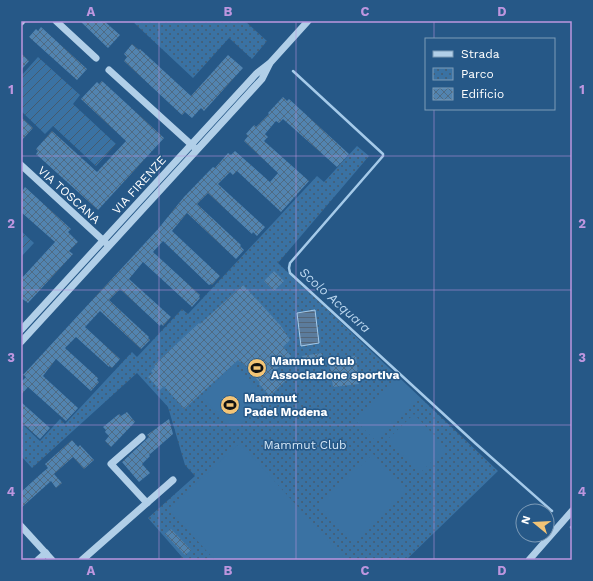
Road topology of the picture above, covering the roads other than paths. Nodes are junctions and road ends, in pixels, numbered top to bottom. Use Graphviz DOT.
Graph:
graph roads {
  1 [pos="56,21"];
  2 [pos="308,21"];
  3 [pos="96,58"];
  4 [pos="270,63"];
  5 [pos="109,70"];
  6 [pos="191,144"];
  7 [pos="197,150"];
  8 [pos="21,165"];
  9 [pos="103,240"];
  10 [pos="109,246"];
  11 [pos="21,330"];
  12 [pos="21,341"];
  13 [pos="142,437"];
  14 [pos="173,480"];
  15 [pos="147,503"];
  16 [pos="572,511"];
  17 [pos="21,526"];
  18 [pos="46,553"];
  19 [pos="38,560"];
  20 [pos="52,560"];
  21 [pos="82,560"];
  22 [pos="529,560"];
  1 -- 3 [label="street"];
  2 -- 4 [label="street, VIA FIRENZE"];
  4 -- 6 [label="street, VIA FIRENZE"];
  4 -- 7 [label="street, VIA FIRENZE"];
  5 -- 6 [label="street"];
  6 -- 7 [label="street"];
  6 -- 9 [label="street, VIA FIRENZE"];
  7 -- 10 [label="street, VIA FIRENZE"];
  8 -- 9 [label="street, VIA TOSCANA"];
  9 -- 10 [label="street"];
  9 -- 11 [label="street, VIA FIRENZE"];
  10 -- 12 [label="street, VIA FIRENZE"];
  13 -- 15 [label="street"];
  14 -- 15 [label="street"];
  15 -- 21 [label="street"];
  16 -- 22 [label="street"];
  17 -- 18 [label="street"];
  18 -- 19 [label="street"];
  18 -- 20 [label="street"];
}
